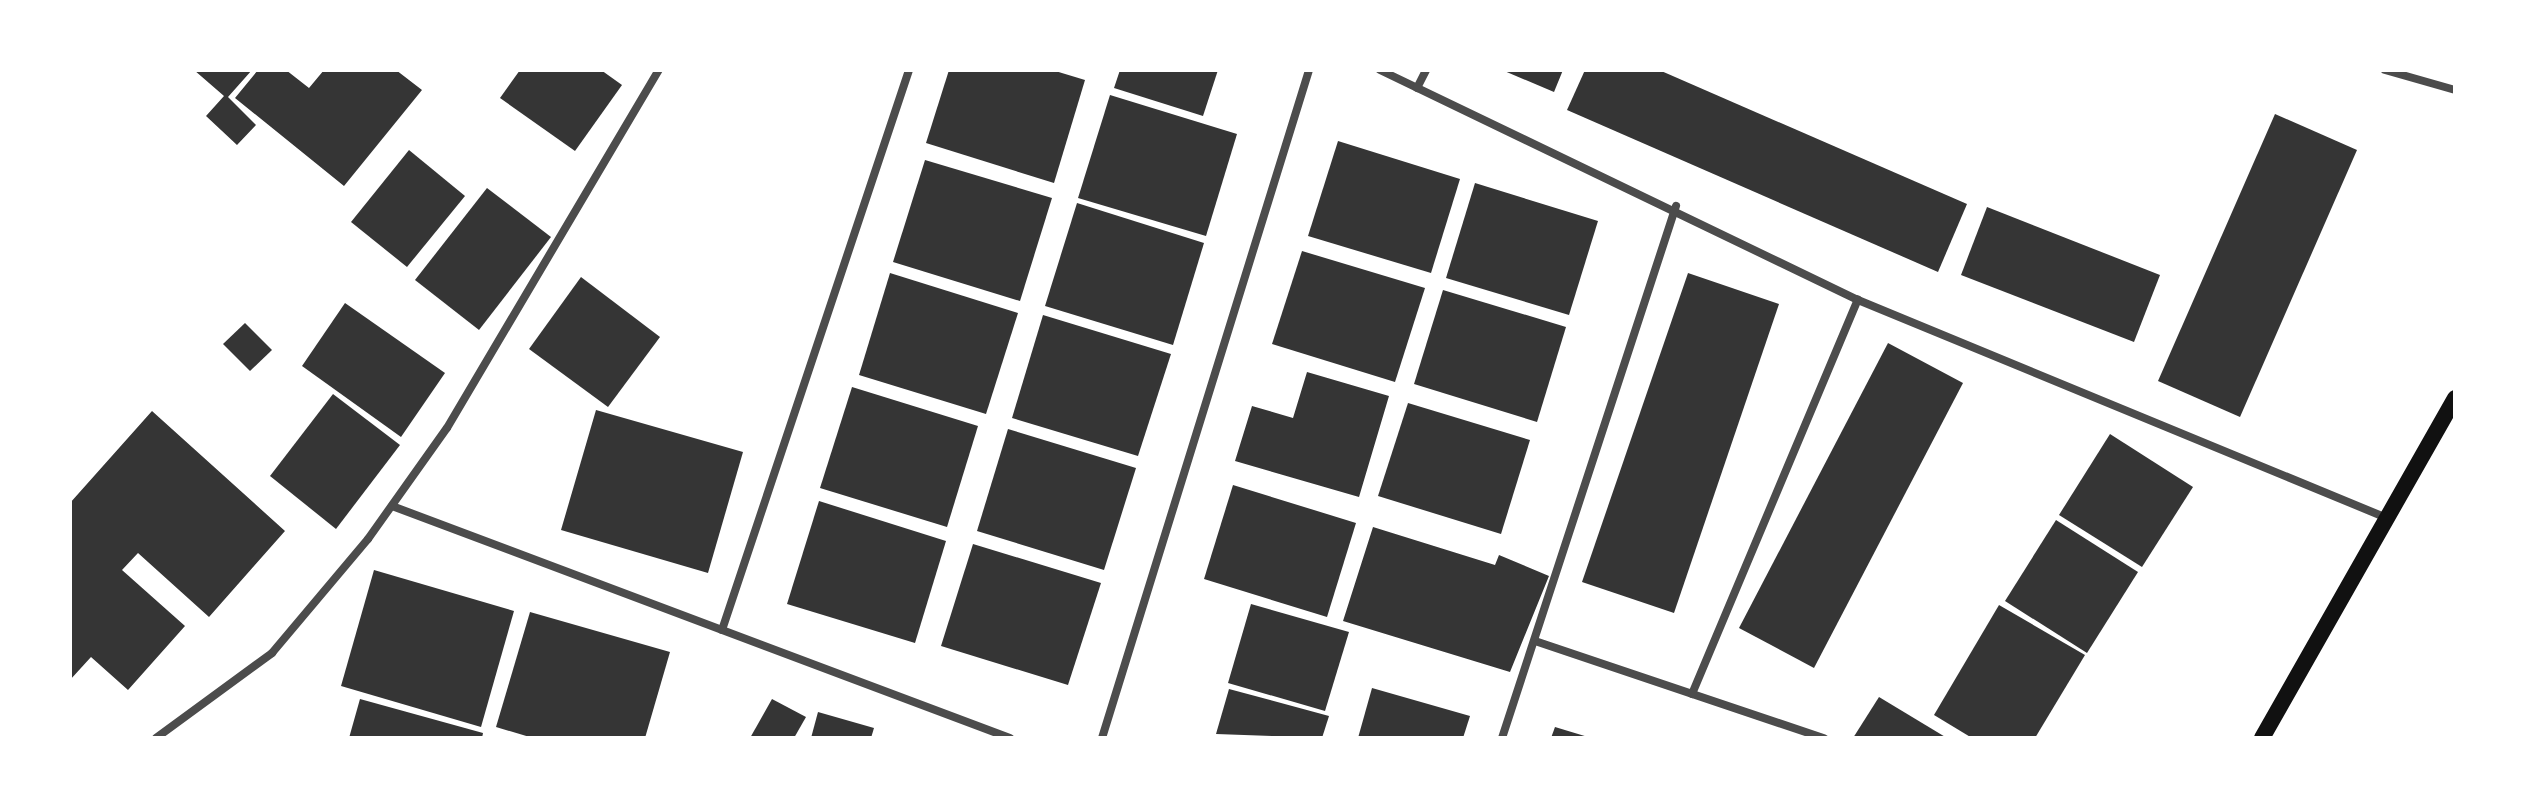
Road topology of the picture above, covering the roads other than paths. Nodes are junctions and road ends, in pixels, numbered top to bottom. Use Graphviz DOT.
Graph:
graph roads {
  1 [pos="659,70"];
  2 [pos="909,70"];
  3 [pos="1309,70"];
  4 [pos="1380,70"];
  5 [pos="1426,70"];
  6 [pos="2385,70"];
  7 [pos="1417,88"];
  8 [pos="2455,90"];
  9 [pos="1676,206"];
  10 [pos="1858,300"];
  11 [pos="2455,398"];
  12 [pos="392,506"];
  13 [pos="2391,519"];
  14 [pos="722,630"];
  15 [pos="1535,641"];
  16 [pos="1692,694"];
  17 [pos="160,737"];
  18 [pos="1010,738"];
  19 [pos="1102,738"];
  20 [pos="1502,738"];
  21 [pos="1824,738"];
  22 [pos="2262,738"];
  1 -- 12 [label="street"];
  2 -- 14 [label="street"];
  3 -- 19 [label="street"];
  4 -- 7 [label="street"];
  5 -- 7 [label="street"];
  6 -- 8 [label="street"];
  7 -- 9 [label="street"];
  9 -- 10 [label="street"];
  9 -- 15 [label="street"];
  10 -- 13 [label="street"];
  10 -- 16 [label="street"];
  11 -- 13 [label="main road"];
  12 -- 14 [label="street"];
  12 -- 17 [label="street"];
  13 -- 22 [label="main road"];
  14 -- 18 [label="street"];
  15 -- 16 [label="street"];
  15 -- 20 [label="street"];
  16 -- 21 [label="street"];
}
